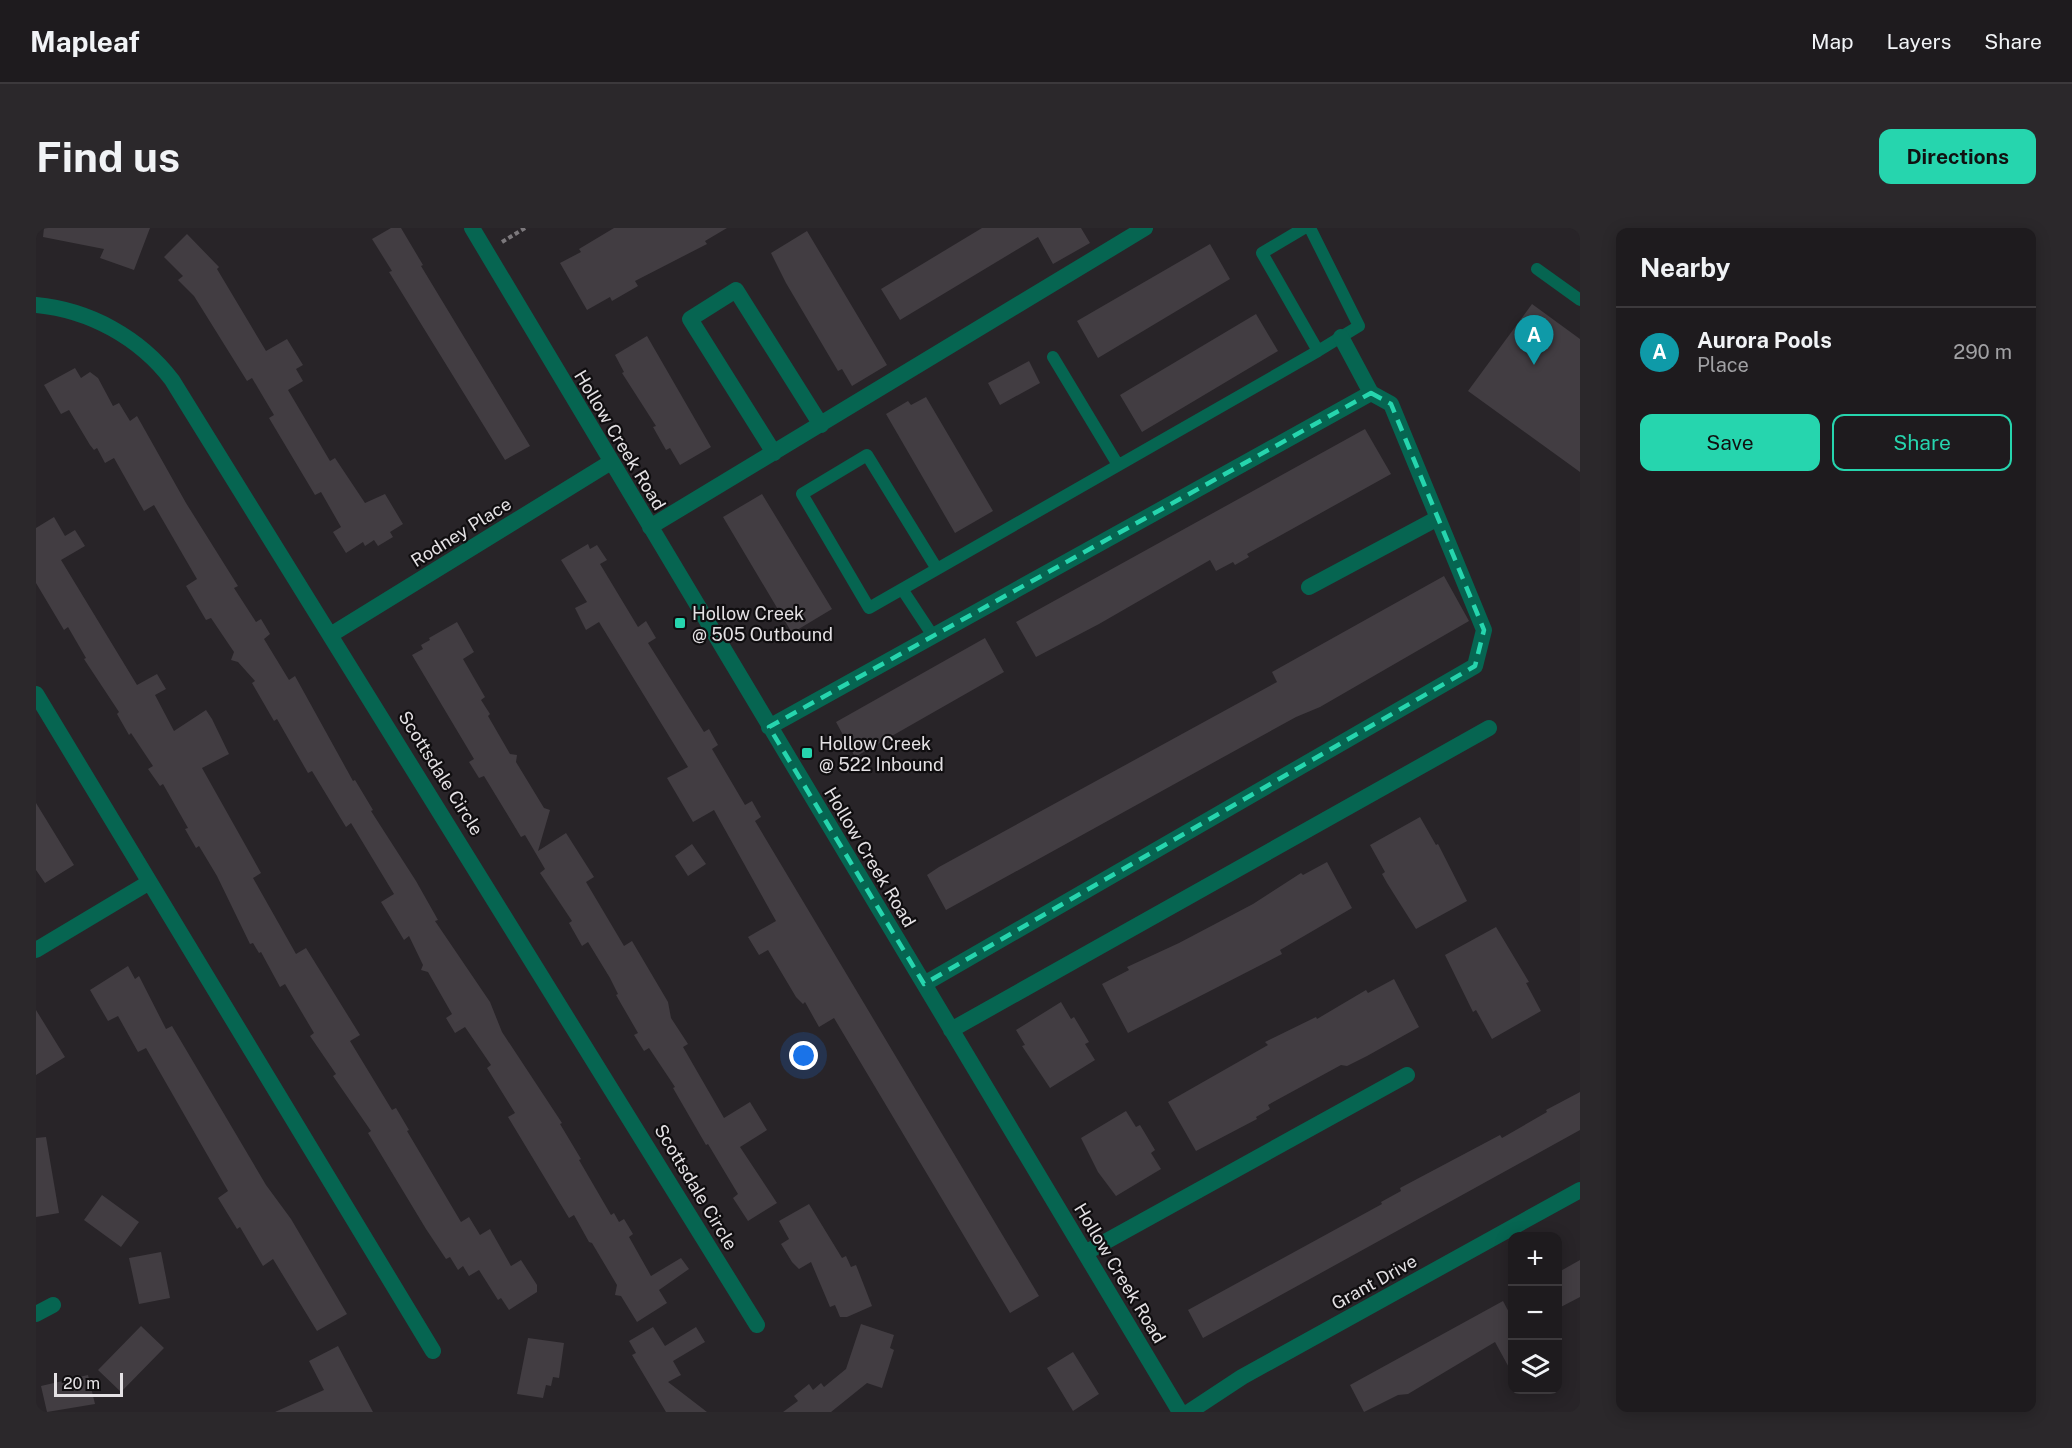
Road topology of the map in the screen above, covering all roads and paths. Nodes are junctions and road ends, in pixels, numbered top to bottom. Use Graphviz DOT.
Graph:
graph roads {
  1 [pos="472,228"];
  2 [pos="525,228"];
  3 [pos="1304,228"];
  4 [pos="1310,228"];
  5 [pos="1140,229"];
  6 [pos="486,252"];
  7 [pos="1537,269"];
  8 [pos="1580,300"];
  9 [pos="36,305"];
  10 [pos="1341,337"];
  11 [pos="1318,351"];
  12 [pos="1053,357"];
  13 [pos="1371,393"];
  14 [pos="821,425"];
  15 [pos="774,453"];
  16 [pos="610,462"];
  17 [pos="1118,465"];
  18 [pos="1438,518"];
  19 [pos="650,527"];
  20 [pos="937,569"];
  21 [pos="1309,587"];
  22 [pos="902,589"];
  23 [pos="332,634"];
  24 [pos="933,636"];
  25 [pos="36,694"];
  26 [pos="769,727"];
  27 [pos="1489,728"];
  28 [pos="148,883"];
  29 [pos="36,950"];
  30 [pos="924,984"];
  31 [pos="951,1030"];
  32 [pos="1407,1075"];
  33 [pos="1580,1190"];
  34 [pos="1085,1253"];
  35 [pos="53,1305"];
  36 [pos="36,1314"];
  37 [pos="757,1325"];
  38 [pos="433,1351"];
  39 [pos="1180,1412"];
  40 [pos="1190,1412"];
  1 -- 6 [label="street, Hollow Creek Road"];
  2 -- 6 [label="path"];
  3 -- 11 [label="lane"];
  4 -- 10 [label="lane"];
  5 -- 14 [label="street"];
  6 -- 16 [label="street, Hollow Creek Road"];
  7 -- 8 [label="lane"];
  9 -- 23 [label="street, Scottsdale Circle"];
  10 -- 11 [label="lane"];
  10 -- 13 [label="street"];
  11 -- 17 [label="lane"];
  12 -- 17 [label="lane"];
  13 -- 18 [label="street"];
  13 -- 24 [label="street"];
  14 -- 15 [label="street"];
  14 -- 15 [label="street"];
  15 -- 19 [label="street"];
  16 -- 19 [label="street, Hollow Creek Road"];
  16 -- 23 [label="street, Rodney Place"];
  17 -- 20 [label="lane"];
  18 -- 21 [label="street"];
  18 -- 30 [label="street"];
  19 -- 26 [label="street, Hollow Creek Road"];
  20 -- 22 [label="lane"];
  20 -- 22 [label="lane"];
  22 -- 24 [label="lane"];
  23 -- 37 [label="street, Scottsdale Circle"];
  24 -- 26 [label="street"];
  25 -- 28 [label="street"];
  26 -- 30 [label="street, Hollow Creek Road"];
  27 -- 31 [label="street"];
  28 -- 29 [label="street"];
  28 -- 38 [label="street"];
  30 -- 31 [label="street, Hollow Creek Road"];
  31 -- 34 [label="street, Hollow Creek Road"];
  32 -- 34 [label="street"];
  33 -- 40 [label="street, Grant Drive"];
  34 -- 39 [label="street, Hollow Creek Road"];
  35 -- 36 [label="street"];
}
